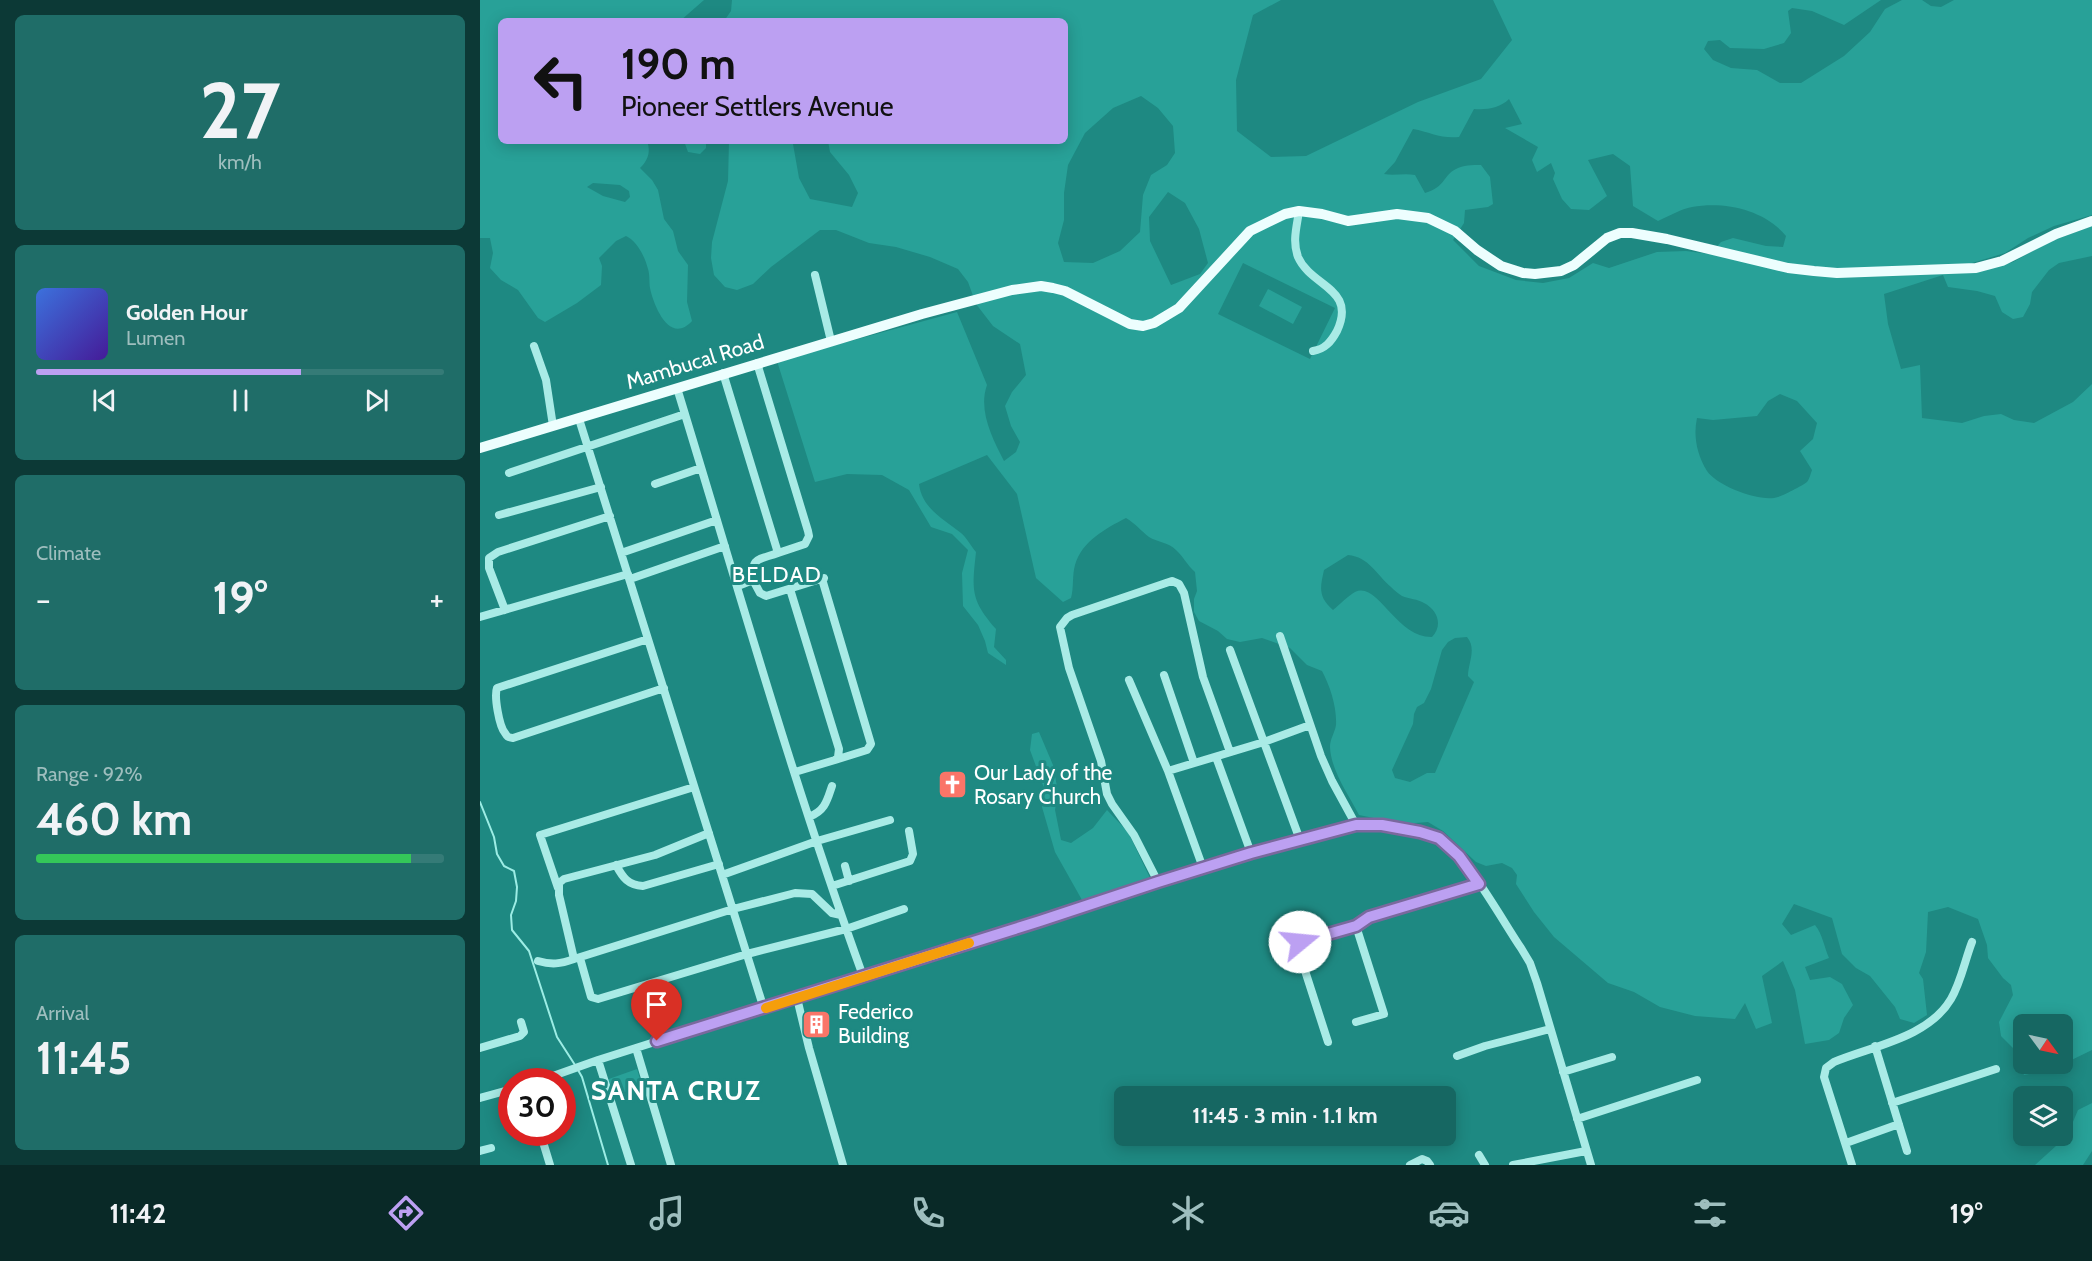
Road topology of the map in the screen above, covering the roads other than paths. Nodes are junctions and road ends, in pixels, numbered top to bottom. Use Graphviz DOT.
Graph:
graph roads {
  1 [pos="1299,211"];
  2 [pos="2092,221"];
  3 [pos="815,275"];
  4 [pos="831,341"];
  5 [pos="534,346"];
  6 [pos="1313,351"];
  7 [pos="757,363"];
  8 [pos="723,373"];
  9 [pos="677,388"];
  10 [pos="685,414"];
  11 [pos="579,419"];
  12 [pos="553,426"];
  13 [pos="588,447"];
  14 [pos="480,448"];
  15 [pos="701,468"];
  16 [pos="509,473"];
  17 [pos="655,484"];
  18 [pos="601,487"];
  19 [pos="499,516"];
  20 [pos="610,516"];
  21 [pos="717,520"];
  22 [pos="725,546"];
  23 [pos="621,553"];
  24 [pos="778,553"];
  25 [pos="629,577"];
  26 [pos="753,580"];
  27 [pos="738,586"];
  28 [pos="790,589"];
  29 [pos="505,610"];
  30 [pos="480,617"];
  31 [pos="1280,636"];
  32 [pos="648,639"];
  33 [pos="1230,650"];
  34 [pos="1164,675"];
  35 [pos="1130,680"];
  36 [pos="664,688"];
  37 [pos="1310,725"];
  38 [pos="1264,742"];
  39 [pos="1230,752"];
  40 [pos="1216,757"];
  41 [pos="835,760"];
  42 [pos="1194,763"];
  43 [pos="1168,771"];
  44 [pos="795,772"];
  45 [pos="694,786"];
  46 [pos="832,786"];
  47 [pos="809,817"];
  48 [pos="890,820"];
  49 [pos="1356,825"];
  50 [pos="909,831"];
  51 [pos="709,833"];
  52 [pos="1300,840"];
  53 [pos="817,841"];
  54 [pos="1251,853"];
  55 [pos="719,864"];
  56 [pos="616,865"];
  57 [pos="845,866"];
  58 [pos="1203,868"];
  59 [pos="722,874"];
  60 [pos="849,881"];
  61 [pos="1158,882"];
  62 [pos="1479,884"];
  63 [pos="832,886"];
  64 [pos="558,888"];
  65 [pos="733,909"];
  66 [pos="904,909"];
  67 [pos="841,915"];
  68 [pos="1356,926"];
  69 [pos="846,929"];
  70 [pos="1972,942"];
  71 [pos="747,954"];
  72 [pos="577,958"];
  73 [pos="538,961"];
  74 [pos="863,976"];
  75 [pos="797,998"];
  76 [pos="764,1009"];
  77 [pos="520,1022"];
  78 [pos="1356,1022"];
  79 [pos="1550,1029"];
  80 [pos="1328,1042"];
  81 [pos="1875,1046"];
  82 [pos="480,1048"];
  83 [pos="636,1048"];
  84 [pos="1457,1056"];
  85 [pos="1612,1057"];
  86 [pos="598,1060"];
  87 [pos="575,1068"];
  88 [pos="1996,1069"];
  89 [pos="1563,1072"];
  90 [pos="1697,1080"];
  91 [pos="498,1093"];
  92 [pos="480,1098"];
  93 [pos="1892,1103"];
  94 [pos="1577,1119"];
  95 [pos="1899,1124"];
  96 [pos="1846,1143"];
  97 [pos="544,1146"];
  98 [pos="491,1148"];
  99 [pos="480,1151"];
  100 [pos="1586,1151"];
  101 [pos="1907,1151"];
  102 [pos="1479,1155"];
  103 [pos="550,1165"];
  104 [pos="631,1165"];
  105 [pos="671,1165"];
  106 [pos="843,1165"];
  107 [pos="1410,1165"];
  108 [pos="1430,1165"];
  109 [pos="1485,1165"];
  110 [pos="1513,1165"];
  111 [pos="1591,1165"];
  112 [pos="1852,1165"];
  1 -- 2 [label="main road"];
  1 -- 4 [label="main road, Mambucal Road"];
  1 -- 6 [label="street"];
  3 -- 4 [label="street"];
  4 -- 7 [label="main road, Mambucal Road"];
  5 -- 12 [label="street"];
  7 -- 8 [label="main road, Mambucal Road"];
  7 -- 24 [label="street"];
  8 -- 9 [label="main road, Mambucal Road"];
  8 -- 24 [label="street"];
  9 -- 10 [label="street"];
  9 -- 11 [label="main road, Mambucal Road"];
  10 -- 13 [label="street"];
  10 -- 15 [label="street"];
  11 -- 12 [label="main road, Mambucal Road"];
  11 -- 13 [label="street"];
  12 -- 14 [label="main road, Mambucal Road"];
  13 -- 16 [label="street"];
  13 -- 18 [label="street"];
  15 -- 17 [label="street"];
  15 -- 21 [label="street"];
  18 -- 19 [label="street"];
  18 -- 20 [label="street"];
  20 -- 23 [label="street"];
  20 -- 29 [label="street"];
  21 -- 22 [label="street"];
  21 -- 23 [label="street"];
  22 -- 25 [label="street"];
  22 -- 27 [label="street"];
  23 -- 25 [label="street"];
  24 -- 26 [label="street"];
  25 -- 29 [label="street"];
  25 -- 32 [label="street"];
  26 -- 27 [label="street"];
  26 -- 28 [label="street"];
  27 -- 44 [label="street"];
  28 -- 41 [label="street"];
  28 -- 41 [label="street"];
  29 -- 30 [label="street"];
  31 -- 37 [label="street"];
  32 -- 36 [label="street"];
  32 -- 36 [label="street"];
  33 -- 38 [label="street"];
  34 -- 42 [label="street"];
  35 -- 43 [label="street"];
  36 -- 45 [label="street"];
  37 -- 38 [label="street"];
  37 -- 49 [label="street"];
  38 -- 39 [label="street"];
  38 -- 52 [label="street"];
  39 -- 40 [label="street"];
  39 -- 61 [label="street"];
  40 -- 42 [label="street"];
  40 -- 54 [label="street"];
  41 -- 44 [label="street"];
  42 -- 43 [label="street"];
  43 -- 58 [label="street"];
  44 -- 47 [label="street"];
  45 -- 51 [label="street"];
  45 -- 64 [label="street"];
  46 -- 47 [label="street"];
  47 -- 53 [label="street"];
  48 -- 53 [label="street"];
  49 -- 52 [label="street"];
  49 -- 62 [label="street"];
  50 -- 60 [label="street"];
  51 -- 55 [label="street"];
  51 -- 56 [label="street"];
  52 -- 54 [label="street"];
  53 -- 59 [label="street"];
  53 -- 63 [label="street"];
  54 -- 58 [label="street"];
  55 -- 56 [label="street"];
  55 -- 59 [label="street"];
  56 -- 64 [label="street"];
  57 -- 60 [label="street"];
  58 -- 61 [label="street"];
  59 -- 65 [label="street"];
  60 -- 63 [label="street"];
  61 -- 74 [label="street"];
  62 -- 68 [label="street"];
  62 -- 79 [label="street"];
  63 -- 67 [label="street"];
  64 -- 72 [label="street"];
  65 -- 67 [label="street"];
  65 -- 71 [label="street"];
  65 -- 72 [label="street"];
  66 -- 69 [label="street"];
  67 -- 69 [label="street"];
  68 -- 78 [label="street"];
  68 -- 80 [label="street"];
  69 -- 71 [label="street"];
  69 -- 74 [label="street"];
  70 -- 81 [label="street"];
  71 -- 72 [label="street"];
  71 -- 76 [label="street"];
  72 -- 73 [label="street"];
  74 -- 75 [label="street"];
  75 -- 76 [label="street"];
  75 -- 106 [label="street"];
  76 -- 83 [label="street"];
  77 -- 82 [label="street"];
  79 -- 84 [label="street"];
  79 -- 89 [label="street"];
  81 -- 93 [label="street"];
  81 -- 96 [label="street"];
  83 -- 86 [label="street"];
  83 -- 105 [label="street"];
  85 -- 89 [label="street"];
  86 -- 87 [label="street"];
  86 -- 104 [label="street"];
  88 -- 93 [label="street"];
  89 -- 94 [label="street"];
  90 -- 94 [label="street"];
  91 -- 92 [label="street"];
  93 -- 95 [label="street"];
  94 -- 100 [label="street"];
  95 -- 96 [label="street"];
  95 -- 101 [label="street"];
  96 -- 112 [label="street"];
  97 -- 103 [label="street"];
  98 -- 99 [label="street"];
  100 -- 110 [label="street"];
  100 -- 111 [label="street"];
  102 -- 109 [label="street"];
  107 -- 108 [label="street"];
}
